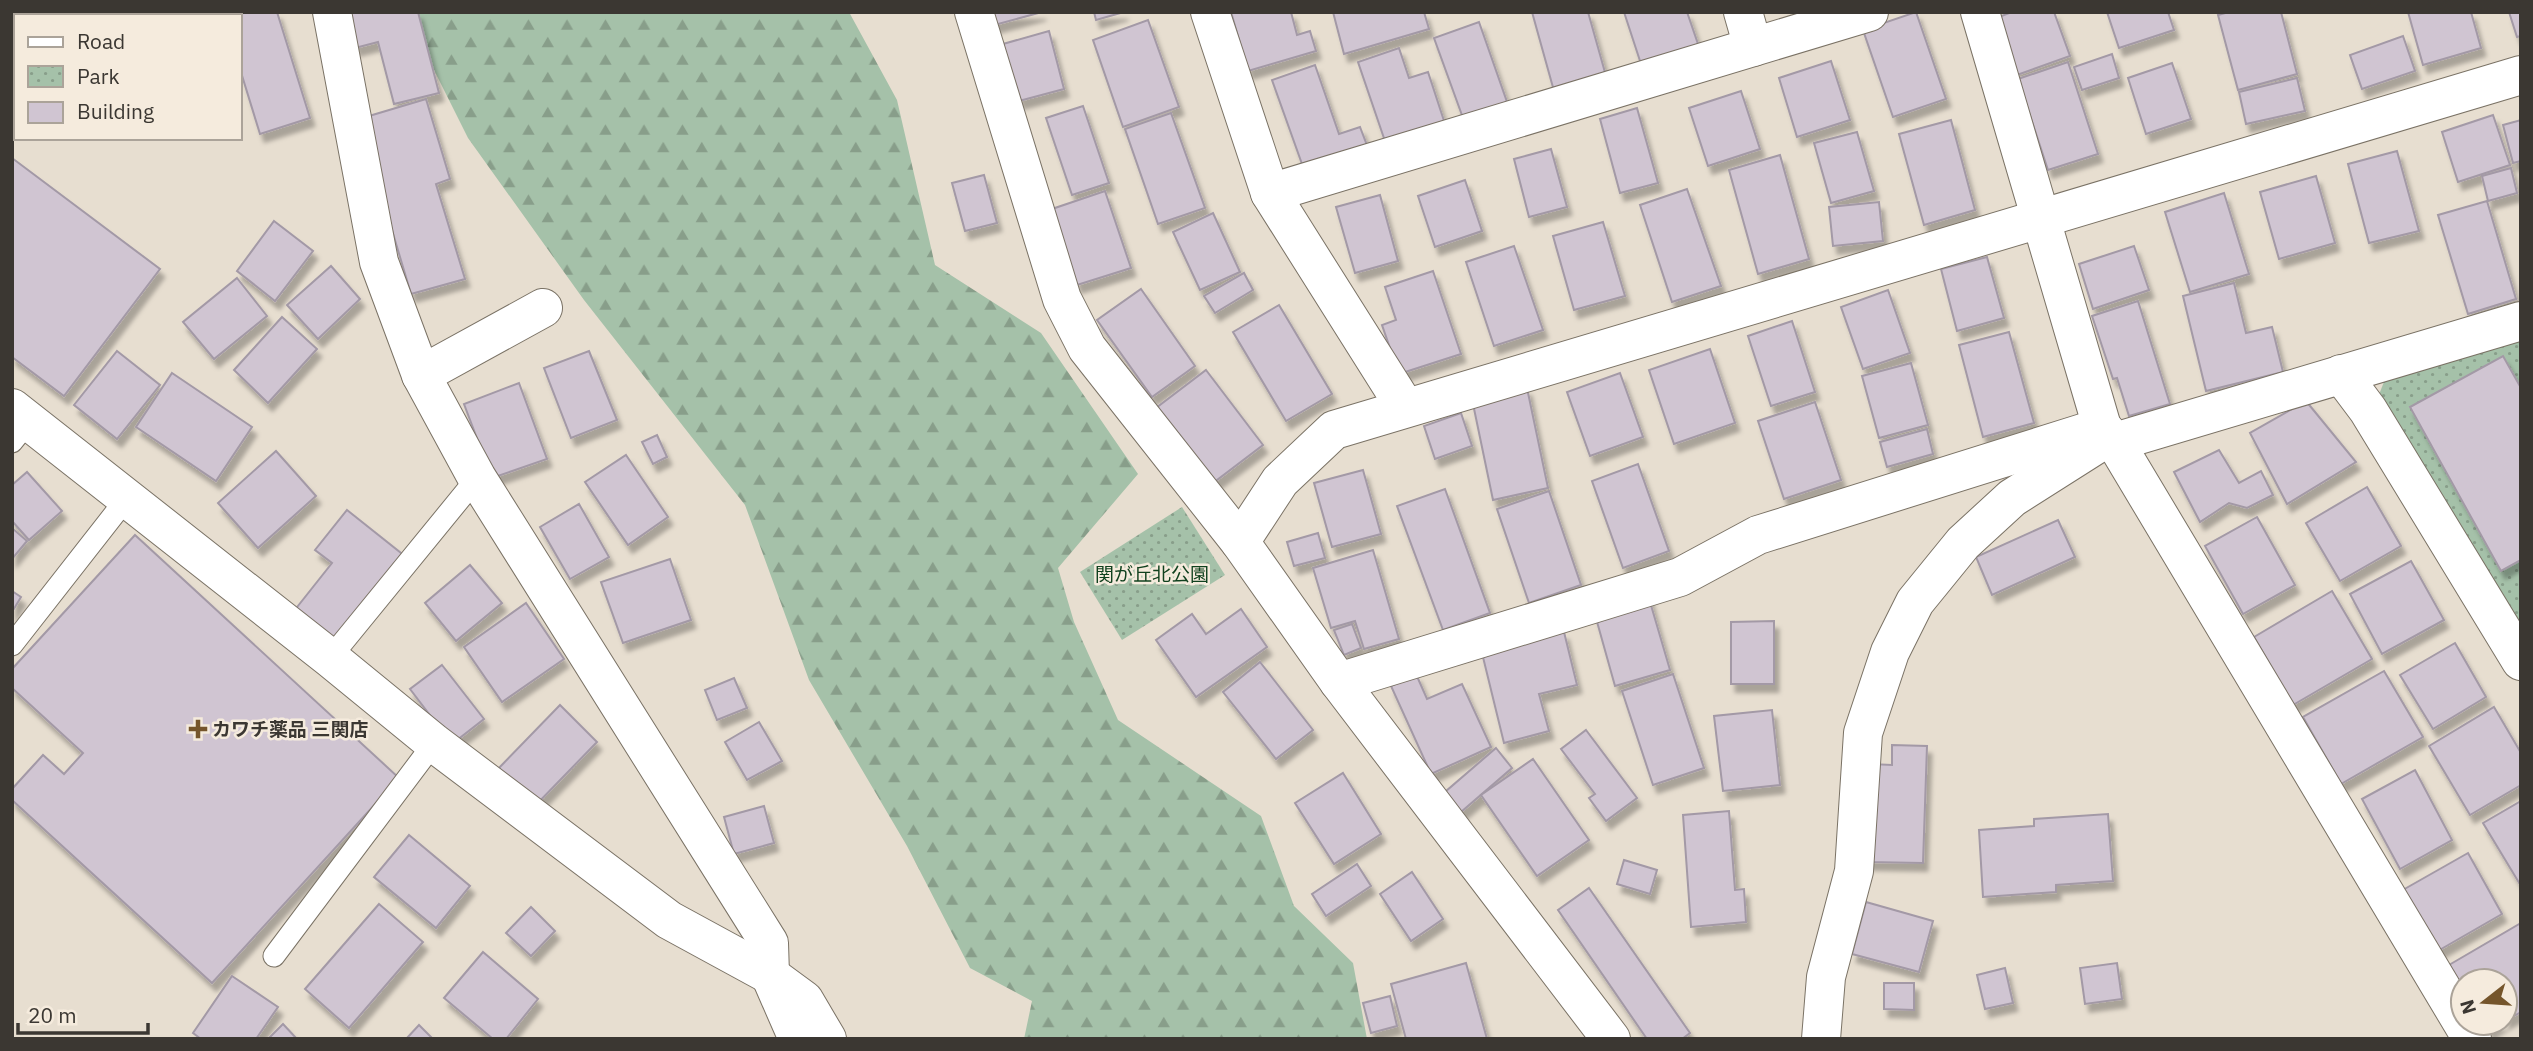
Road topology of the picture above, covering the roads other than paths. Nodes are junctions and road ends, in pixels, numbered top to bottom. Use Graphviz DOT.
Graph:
graph roads {
  1 [pos="332,12"];
  2 [pos="974,12"];
  3 [pos="1210,12"];
  4 [pos="1869,12"];
  5 [pos="1980,12"];
  6 [pos="1748,30"];
  7 [pos="2521,75"];
  8 [pos="1270,193"];
  9 [pos="2040,218"];
  10 [pos="543,308"];
  11 [pos="2521,321"];
  12 [pos="421,374"];
  13 [pos="2341,374"];
  14 [pos="1405,407"];
  15 [pos="18,424"];
  16 [pos="2108,435"];
  17 [pos="478,478"];
  18 [pos="127,498"];
  19 [pos="1240,542"];
  20 [pos="12,645"];
  21 [pos="330,658"];
  22 [pos="2521,661"];
  23 [pos="1339,682"];
  24 [pos="434,743"];
  25 [pos="274,956"];
  26 [pos="770,975"];
  27 [pos="798,1039"];
  28 [pos="827,1039"];
  29 [pos="1611,1039"];
  30 [pos="1821,1039"];
  31 [pos="2472,1039"];
  1 -- 12 [label="street"];
  2 -- 19 [label="street"];
  3 -- 8 [label="street"];
  4 -- 6 [label="street"];
  5 -- 9 [label="street"];
  6 -- 8 [label="street"];
  7 -- 9 [label="street"];
  8 -- 14 [label="street"];
  9 -- 14 [label="street"];
  9 -- 16 [label="street"];
  10 -- 12 [label="street"];
  11 -- 13 [label="street"];
  12 -- 17 [label="street"];
  13 -- 16 [label="street"];
  13 -- 22 [label="street"];
  14 -- 19 [label="street"];
  15 -- 18 [label="street"];
  16 -- 23 [label="street"];
  16 -- 30 [label="street"];
  16 -- 31 [label="street"];
  17 -- 21 [label="lane"];
  17 -- 26 [label="street"];
  18 -- 20 [label="lane"];
  18 -- 21 [label="street"];
  19 -- 23 [label="street"];
  21 -- 24 [label="street"];
  23 -- 29 [label="street"];
  24 -- 25 [label="lane"];
  24 -- 26 [label="street"];
  26 -- 27 [label="street"];
  26 -- 28 [label="street"];
}
